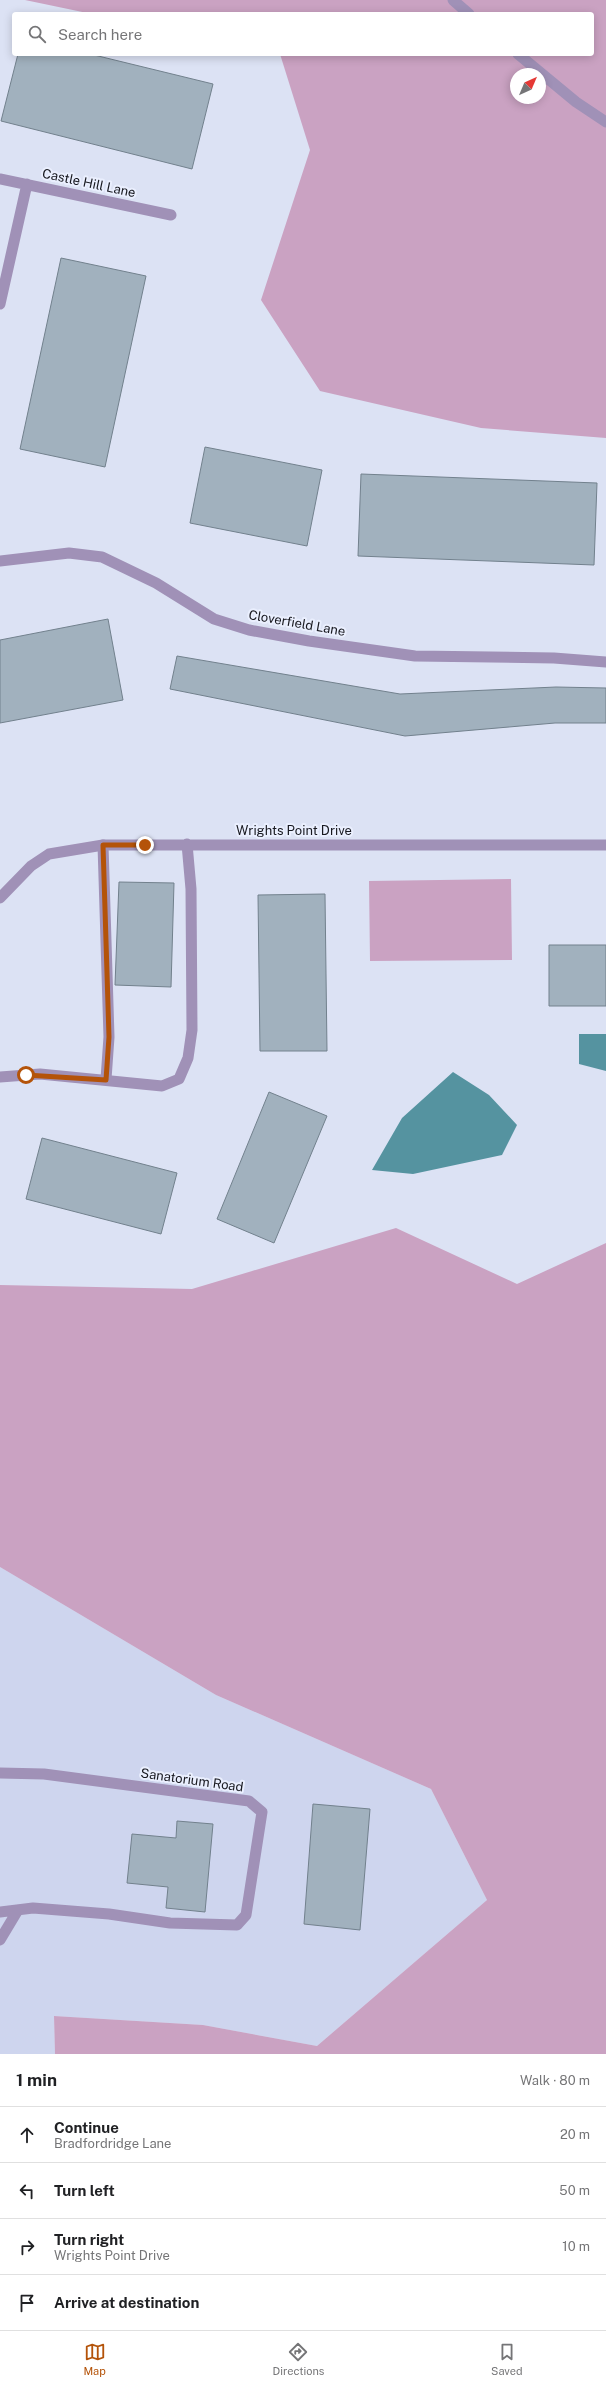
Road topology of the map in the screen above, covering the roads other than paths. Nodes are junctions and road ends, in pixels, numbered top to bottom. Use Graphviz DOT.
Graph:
graph roads {
  1 [pos="453,0"];
  2 [pos="467,12"];
  3 [pos="520,56"];
  4 [pos="606,122"];
  5 [pos="0,179"];
  6 [pos="27,184"];
  7 [pos="171,216"];
  8 [pos="0,304"];
  9 [pos="0,561"];
  10 [pos="606,662"];
  11 [pos="187,844"];
  12 [pos="103,845"];
  13 [pos="606,845"];
  14 [pos="0,898"];
  15 [pos="0,1077"];
  16 [pos="106,1080"];
  17 [pos="0,1773"];
  18 [pos="18,1910"];
  19 [pos="0,1912"];
  20 [pos="0,1940"];
  1 -- 2 [label="street"];
  3 -- 4 [label="street"];
  5 -- 6 [label="street, Castle Hill Lane"];
  6 -- 7 [label="street, Castle Hill Lane"];
  6 -- 8 [label="street"];
  9 -- 10 [label="street, Cloverfield Lane"];
  11 -- 12 [label="street, Wrights Point Drive"];
  11 -- 13 [label="street, Wrights Point Drive"];
  11 -- 16 [label="street"];
  12 -- 14 [label="street, Wrights Point Drive"];
  12 -- 16 [label="street"];
  15 -- 16 [label="street"];
  17 -- 18 [label="street, Sanatorium Road"];
  18 -- 19 [label="street, Sanatorium Road"];
  18 -- 20 [label="street"];
}
